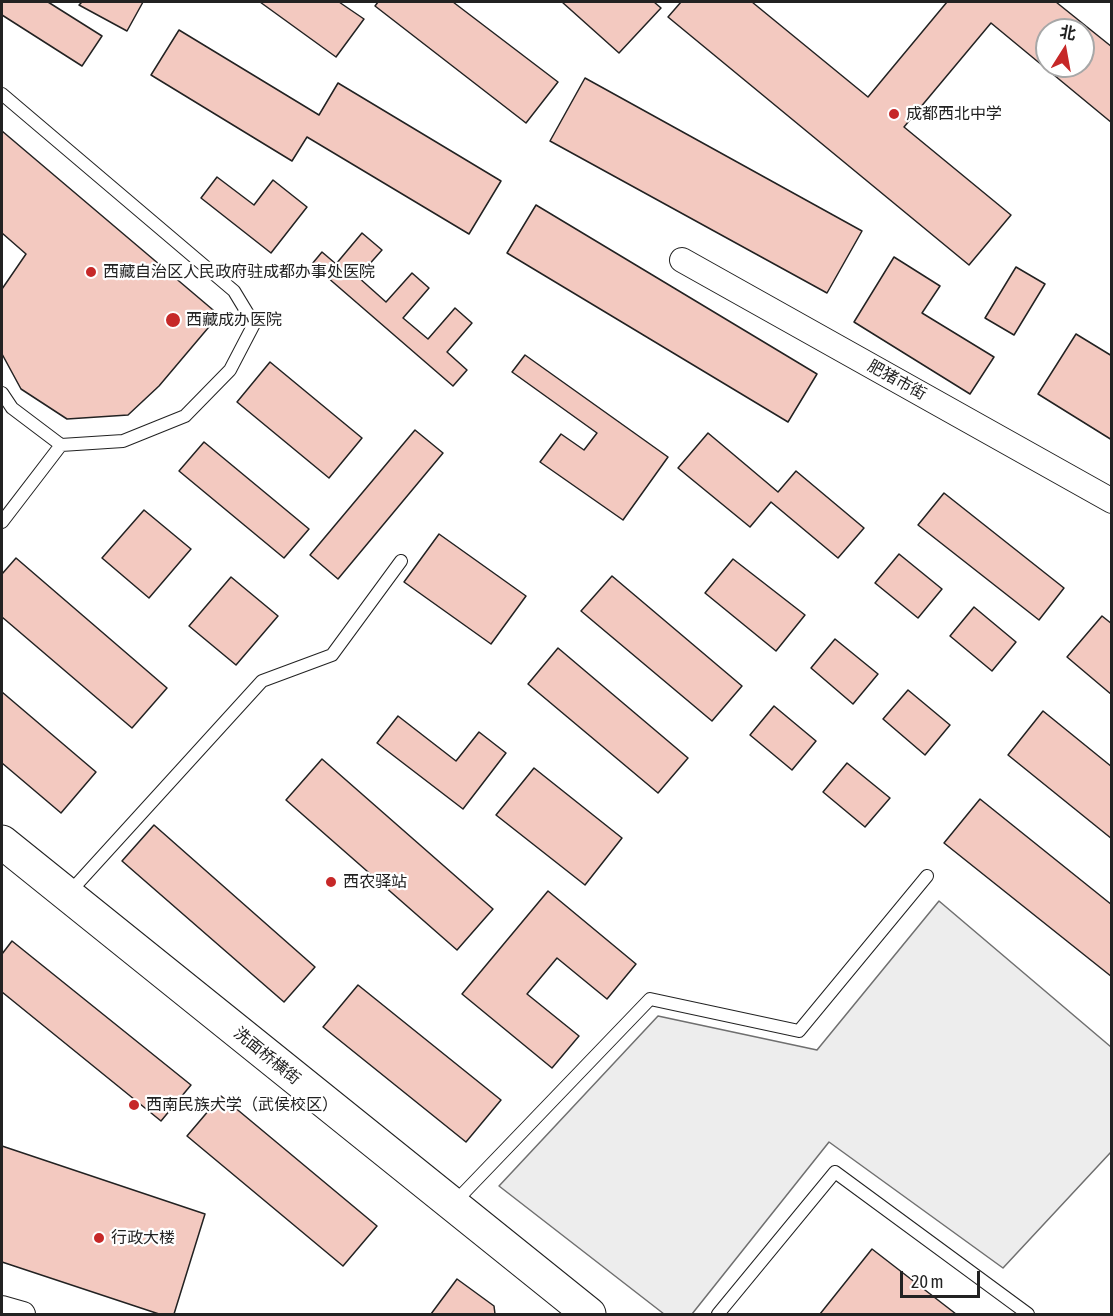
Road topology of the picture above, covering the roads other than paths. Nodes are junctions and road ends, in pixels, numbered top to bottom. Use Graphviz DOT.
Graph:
graph roads {
  1 [pos="2,94"];
  2 [pos="682,260"];
  3 [pos="2,393"];
  4 [pos="61,445"];
  5 [pos="1112,501"];
  6 [pos="2,522"];
  7 [pos="401,561"];
  8 [pos="2,842"];
  9 [pos="927,876"];
  10 [pos="68,895"];
  11 [pos="452,1204"];
  12 [pos="2,1308"];
  13 [pos="23,1314"];
  14 [pos="589,1314"];
  15 [pos="718,1314"];
  16 [pos="1028,1314"];
  1 -- 4 [label="lane"];
  2 -- 5 [label="street, 肥猪市街"];
  3 -- 4 [label="lane"];
  4 -- 6 [label="lane"];
  7 -- 10 [label="lane"];
  8 -- 10 [label="street, 洗面桥横街"];
  9 -- 11 [label="lane"];
  10 -- 11 [label="street, 洗面桥横街"];
  11 -- 14 [label="street, 洗面桥横街"];
  12 -- 13 [label="street"];
  15 -- 16 [label="lane"];
}
